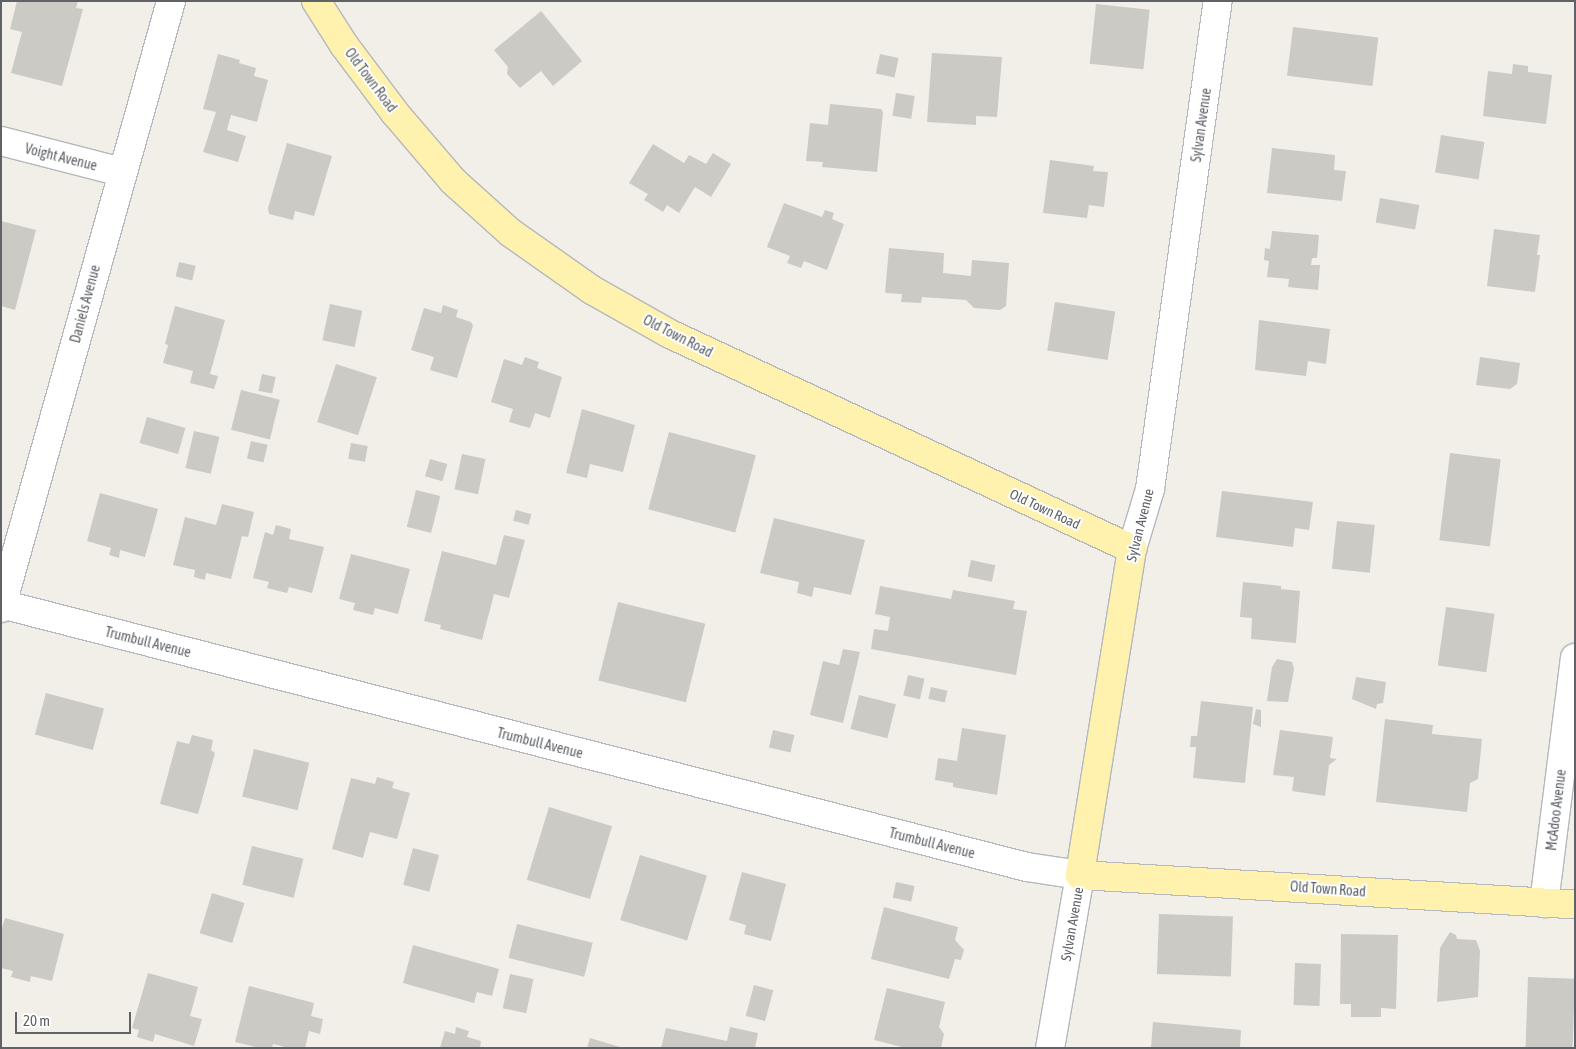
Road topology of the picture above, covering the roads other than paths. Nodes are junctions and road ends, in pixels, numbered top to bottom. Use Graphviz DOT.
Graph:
graph roads {
  1 [pos="171,1"];
  2 [pos="316,1"];
  3 [pos="1218,1"];
  4 [pos="1,142"];
  5 [pos="122,172"];
  6 [pos="1132,549"];
  7 [pos="2,605"];
  8 [pos="1575,658"];
  9 [pos="1080,874"];
  10 [pos="1544,904"];
  11 [pos="1575,904"];
  12 [pos="1050,1048"];
  1 -- 5 [label="street, Daniels Avenue"];
  2 -- 6 [label="main road, Old Town Road"];
  3 -- 6 [label="street, Sylvan Avenue"];
  4 -- 5 [label="street, Voight Avenue"];
  5 -- 7 [label="street, Daniels Avenue"];
  6 -- 9 [label="main road, Sylvan Avenue"];
  7 -- 9 [label="street, Trumbull Avenue"];
  8 -- 10 [label="street, McAdoo Avenue"];
  9 -- 10 [label="main road, Old Town Road"];
  9 -- 12 [label="street, Sylvan Avenue"];
  10 -- 11 [label="main road, Old Town Road"];
}
